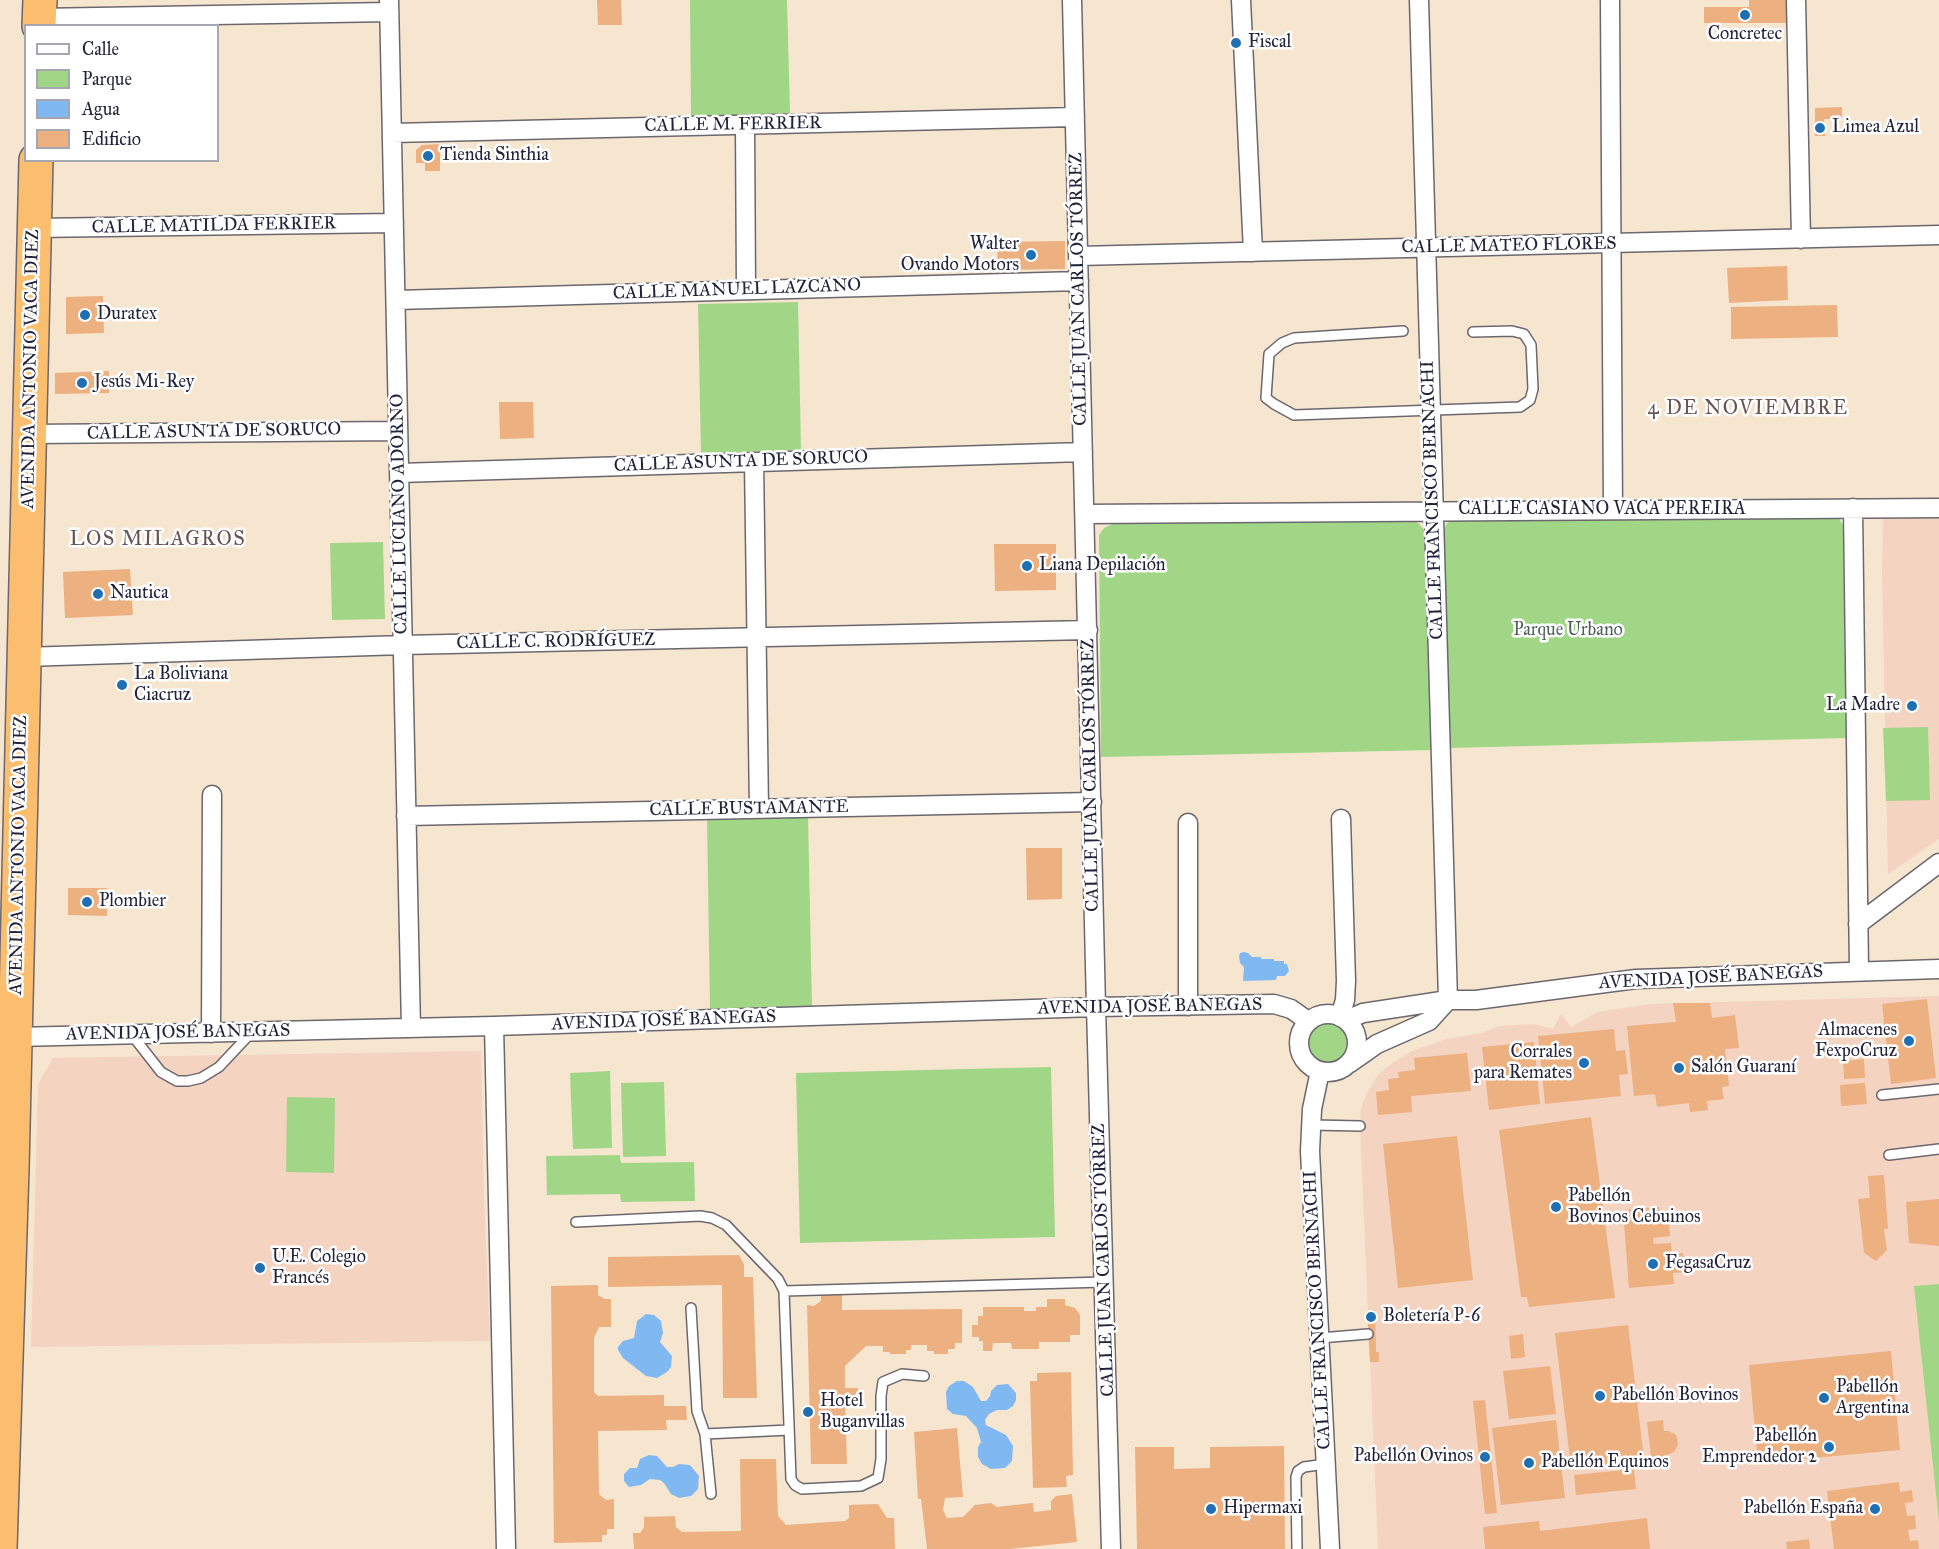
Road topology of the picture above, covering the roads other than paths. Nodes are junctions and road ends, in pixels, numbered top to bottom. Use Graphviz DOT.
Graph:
graph roads {
  1 [pos="1072,0"];
  2 [pos="1241,0"];
  3 [pos="1419,0"];
  4 [pos="1610,0"];
  5 [pos="1796,0"];
  6 [pos="389,6"];
  7 [pos="40,15"];
  8 [pos="1075,117"];
  9 [pos="745,125"];
  10 [pos="392,133"];
  11 [pos="36,162"];
  12 [pos="394,223"];
  13 [pos="34,228"];
  14 [pos="1939,235"];
  15 [pos="1801,238"];
  16 [pos="1612,243"];
  17 [pos="1426,248"];
  18 [pos="1252,252"];
  19 [pos="1078,256"];
  20 [pos="1079,281"];
  21 [pos="746,290"];
  22 [pos="396,300"];
  23 [pos="1403,331"];
  24 [pos="1473,332"];
  25 [pos="1431,410"];
  26 [pos="398,430"];
  27 [pos="30,434"];
  28 [pos="1083,452"];
  29 [pos="754,462"];
  30 [pos="399,473"];
  31 [pos="1853,508"];
  32 [pos="1939,508"];
  33 [pos="1613,510"];
  34 [pos="1434,512"];
  35 [pos="1085,514"];
  36 [pos="1088,630"];
  37 [pos="756,638"];
  38 [pos="403,645"];
  39 [pos="24,657"];
  40 [pos="212,795"];
  41 [pos="1092,802"];
  42 [pos="759,809"];
  43 [pos="406,816"];
  44 [pos="1341,819"];
  45 [pos="1188,823"];
  46 [pos="1939,863"];
  47 [pos="1858,924"];
  48 [pos="1939,969"];
  49 [pos="1859,971"];
  50 [pos="1448,1000"];
  51 [pos="1188,1006"];
  52 [pos="1096,1007"];
  53 [pos="1343,1018"];
  54 [pos="1308,1021"];
  55 [pos="494,1026"];
  56 [pos="411,1028"];
  57 [pos="252,1032"];
  58 [pos="211,1033"];
  59 [pos="132,1035"];
  60 [pos="15,1037"];
  61 [pos="1350,1063"];
  62 [pos="1320,1071"];
  63 [pos="1939,1089"];
  64 [pos="1882,1095"];
  65 [pos="1311,1125"];
  66 [pos="1360,1126"];
  67 [pos="1939,1149"];
  68 [pos="1889,1155"];
  69 [pos="576,1222"];
  70 [pos="1104,1282"];
  71 [pos="784,1291"];
  72 [pos="691,1308"];
  73 [pos="1368,1334"];
  74 [pos="1320,1338"];
  75 [pos="924,1376"];
  76 [pos="789,1430"];
  77 [pos="705,1434"];
  78 [pos="1326,1464"];
  79 [pos="711,1494"];
  80 [pos="0,1549"];
  81 [pos="506,1549"];
  82 [pos="1111,1549"];
  83 [pos="1297,1549"];
  84 [pos="1330,1549"];
  1 -- 8 [label="street, CALLE JUAN CARLOS TÓRREZ"];
  2 -- 18 [label="street"];
  3 -- 17 [label="street, CALLE FRANCISCO BERNACHI"];
  4 -- 16 [label="street"];
  5 -- 15 [label="street"];
  6 -- 7 [label="street"];
  6 -- 10 [label="street, CALLE LUCIANO ADORNO"];
  8 -- 9 [label="street, CALLE M. FERRIER"];
  8 -- 19 [label="street, CALLE JUAN CARLOS TÓRREZ"];
  9 -- 10 [label="street, CALLE M. FERRIER"];
  9 -- 21 [label="street"];
  10 -- 12 [label="street, CALLE LUCIANO ADORNO"];
  11 -- 13 [label="highway, AVENIDA ANTONIO VACA DIEZ"];
  12 -- 13 [label="street, CALLE MATILDA FERRIER"];
  12 -- 22 [label="street, CALLE LUCIANO ADORNO"];
  13 -- 27 [label="highway, AVENIDA ANTONIO VACA DIEZ"];
  14 -- 15 [label="street, CALLE MATEO FLORES"];
  15 -- 16 [label="street, CALLE MATEO FLORES"];
  16 -- 17 [label="street, CALLE MATEO FLORES"];
  16 -- 33 [label="street"];
  17 -- 18 [label="street, CALLE MATEO FLORES"];
  17 -- 25 [label="street, CALLE FRANCISCO BERNACHI"];
  18 -- 19 [label="street, CALLE MATEO FLORES"];
  19 -- 20 [label="street, CALLE JUAN CARLOS TÓRREZ"];
  20 -- 21 [label="street, CALLE MANUEL LAZCANO"];
  20 -- 28 [label="street, CALLE JUAN CARLOS TÓRREZ"];
  21 -- 22 [label="street, CALLE MANUEL LAZCANO"];
  22 -- 26 [label="street, CALLE LUCIANO ADORNO"];
  23 -- 25 [label="lane"];
  24 -- 25 [label="lane"];
  25 -- 34 [label="street, CALLE FRANCISCO BERNACHI"];
  26 -- 27 [label="street, CALLE ASUNTA DE SORUCO"];
  26 -- 30 [label="street, CALLE LUCIANO ADORNO"];
  27 -- 39 [label="highway, AVENIDA ANTONIO VACA DIEZ"];
  28 -- 29 [label="street, CALLE ASUNTA DE SORUCO"];
  28 -- 35 [label="street, CALLE JUAN CARLOS TÓRREZ"];
  29 -- 30 [label="street, CALLE ASUNTA DE SORUCO"];
  29 -- 37 [label="street"];
  30 -- 38 [label="street, CALLE LUCIANO ADORNO"];
  31 -- 32 [label="street, CALLE CASIANO VACA PEREIRA"];
  31 -- 33 [label="street, CALLE CASIANO VACA PEREIRA"];
  31 -- 47 [label="street"];
  33 -- 34 [label="street, CALLE CASIANO VACA PEREIRA"];
  34 -- 35 [label="street, CALLE CASIANO VACA PEREIRA"];
  34 -- 50 [label="street, CALLE FRANCISCO BERNACHI"];
  35 -- 36 [label="street, CALLE JUAN CARLOS TÓRREZ"];
  36 -- 37 [label="street, CALLE C. RODRÍGUEZ"];
  36 -- 41 [label="street, CALLE JUAN CARLOS TÓRREZ"];
  37 -- 38 [label="street, CALLE C. RODRÍGUEZ"];
  37 -- 42 [label="street"];
  38 -- 39 [label="street, CALLE C. RODRÍGUEZ"];
  38 -- 43 [label="street, CALLE LUCIANO ADORNO"];
  39 -- 60 [label="highway, AVENIDA ANTONIO VACA DIEZ"];
  40 -- 58 [label="street"];
  41 -- 42 [label="street, CALLE BUSTAMANTE"];
  41 -- 52 [label="street, CALLE JUAN CARLOS TÓRREZ"];
  42 -- 43 [label="street, CALLE BUSTAMANTE"];
  43 -- 56 [label="street, CALLE LUCIANO ADORNO"];
  44 -- 53 [label="street"];
  45 -- 51 [label="street"];
  46 -- 47 [label="street"];
  47 -- 49 [label="street"];
  48 -- 49 [label="street, AVENIDA JOSÉ BANEGAS"];
  49 -- 50 [label="street, AVENIDA JOSÉ BANEGAS"];
  50 -- 53 [label="street, AVENIDA JOSÉ BANEGAS"];
  50 -- 61 [label="street"];
  51 -- 52 [label="street, AVENIDA JOSÉ BANEGAS"];
  51 -- 54 [label="street, AVENIDA JOSÉ BANEGAS"];
  52 -- 55 [label="street, AVENIDA JOSÉ BANEGAS"];
  52 -- 70 [label="street, CALLE JUAN CARLOS TÓRREZ"];
  53 -- 54 [label="street"];
  53 -- 61 [label="street"];
  54 -- 62 [label="street"];
  55 -- 56 [label="street, AVENIDA JOSÉ BANEGAS"];
  55 -- 81 [label="street"];
  56 -- 57 [label="street, AVENIDA JOSÉ BANEGAS"];
  57 -- 58 [label="street, AVENIDA JOSÉ BANEGAS"];
  57 -- 59 [label="lane"];
  58 -- 59 [label="street, AVENIDA JOSÉ BANEGAS"];
  59 -- 60 [label="street, AVENIDA JOSÉ BANEGAS"];
  60 -- 80 [label="highway, AVENIDA ANTONIO VACA DIEZ"];
  61 -- 62 [label="street"];
  62 -- 65 [label="street, CALLE FRANCISCO BERNACHI"];
  63 -- 64 [label="lane"];
  65 -- 66 [label="lane"];
  65 -- 74 [label="street, CALLE FRANCISCO BERNACHI"];
  67 -- 68 [label="lane"];
  69 -- 71 [label="lane"];
  70 -- 71 [label="lane"];
  70 -- 82 [label="street, CALLE JUAN CARLOS TÓRREZ"];
  71 -- 76 [label="lane"];
  72 -- 77 [label="lane"];
  73 -- 74 [label="lane"];
  74 -- 78 [label="street, CALLE FRANCISCO BERNACHI"];
  75 -- 76 [label="lane"];
  76 -- 77 [label="lane"];
  77 -- 79 [label="lane"];
  78 -- 83 [label="lane"];
  78 -- 84 [label="street, CALLE FRANCISCO BERNACHI"];
}
